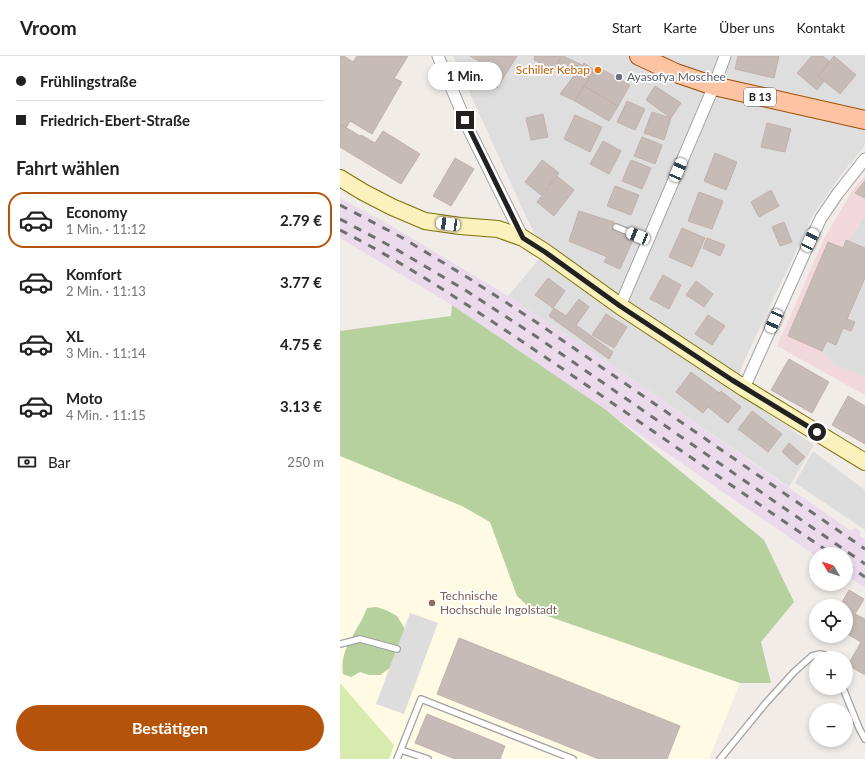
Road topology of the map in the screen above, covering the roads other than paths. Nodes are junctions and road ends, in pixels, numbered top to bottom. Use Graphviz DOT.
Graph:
graph roads {
  1 [pos="438,56"];
  2 [pos="639,56"];
  3 [pos="724,56"];
  4 [pos="714,86"];
  5 [pos="865,120"];
  6 [pos="865,159"];
  7 [pos="340,178"];
  8 [pos="616,227"];
  9 [pos="523,238"];
  10 [pos="648,240"];
  11 [pos="620,306"];
  12 [pos="744,388"];
  13 [pos="865,462"];
  14 [pos="340,644"];
  15 [pos="396,649"];
  16 [pos="809,659"];
  17 [pos="846,695"];
  18 [pos="865,739"];
  19 [pos="401,750"];
  20 [pos="398,759"];
  21 [pos="428,759"];
  22 [pos="573,759"];
  23 [pos="720,759"];
  1 -- 9 [label="street"];
  2 -- 4 [label="main road, B 13"];
  3 -- 4 [label="street"];
  4 -- 5 [label="main road, B 13"];
  4 -- 10 [label="street"];
  6 -- 12 [label="street"];
  7 -- 9 [label="street"];
  8 -- 10 [label="lane"];
  9 -- 11 [label="street"];
  10 -- 11 [label="street"];
  11 -- 12 [label="street"];
  12 -- 13 [label="street"];
  14 -- 15 [label="lane"];
  16 -- 23 [label="lane"];
  17 -- 18 [label="lane"];
  19 -- 20 [label="lane"];
  19 -- 21 [label="lane"];
  19 -- 22 [label="lane"];
}
